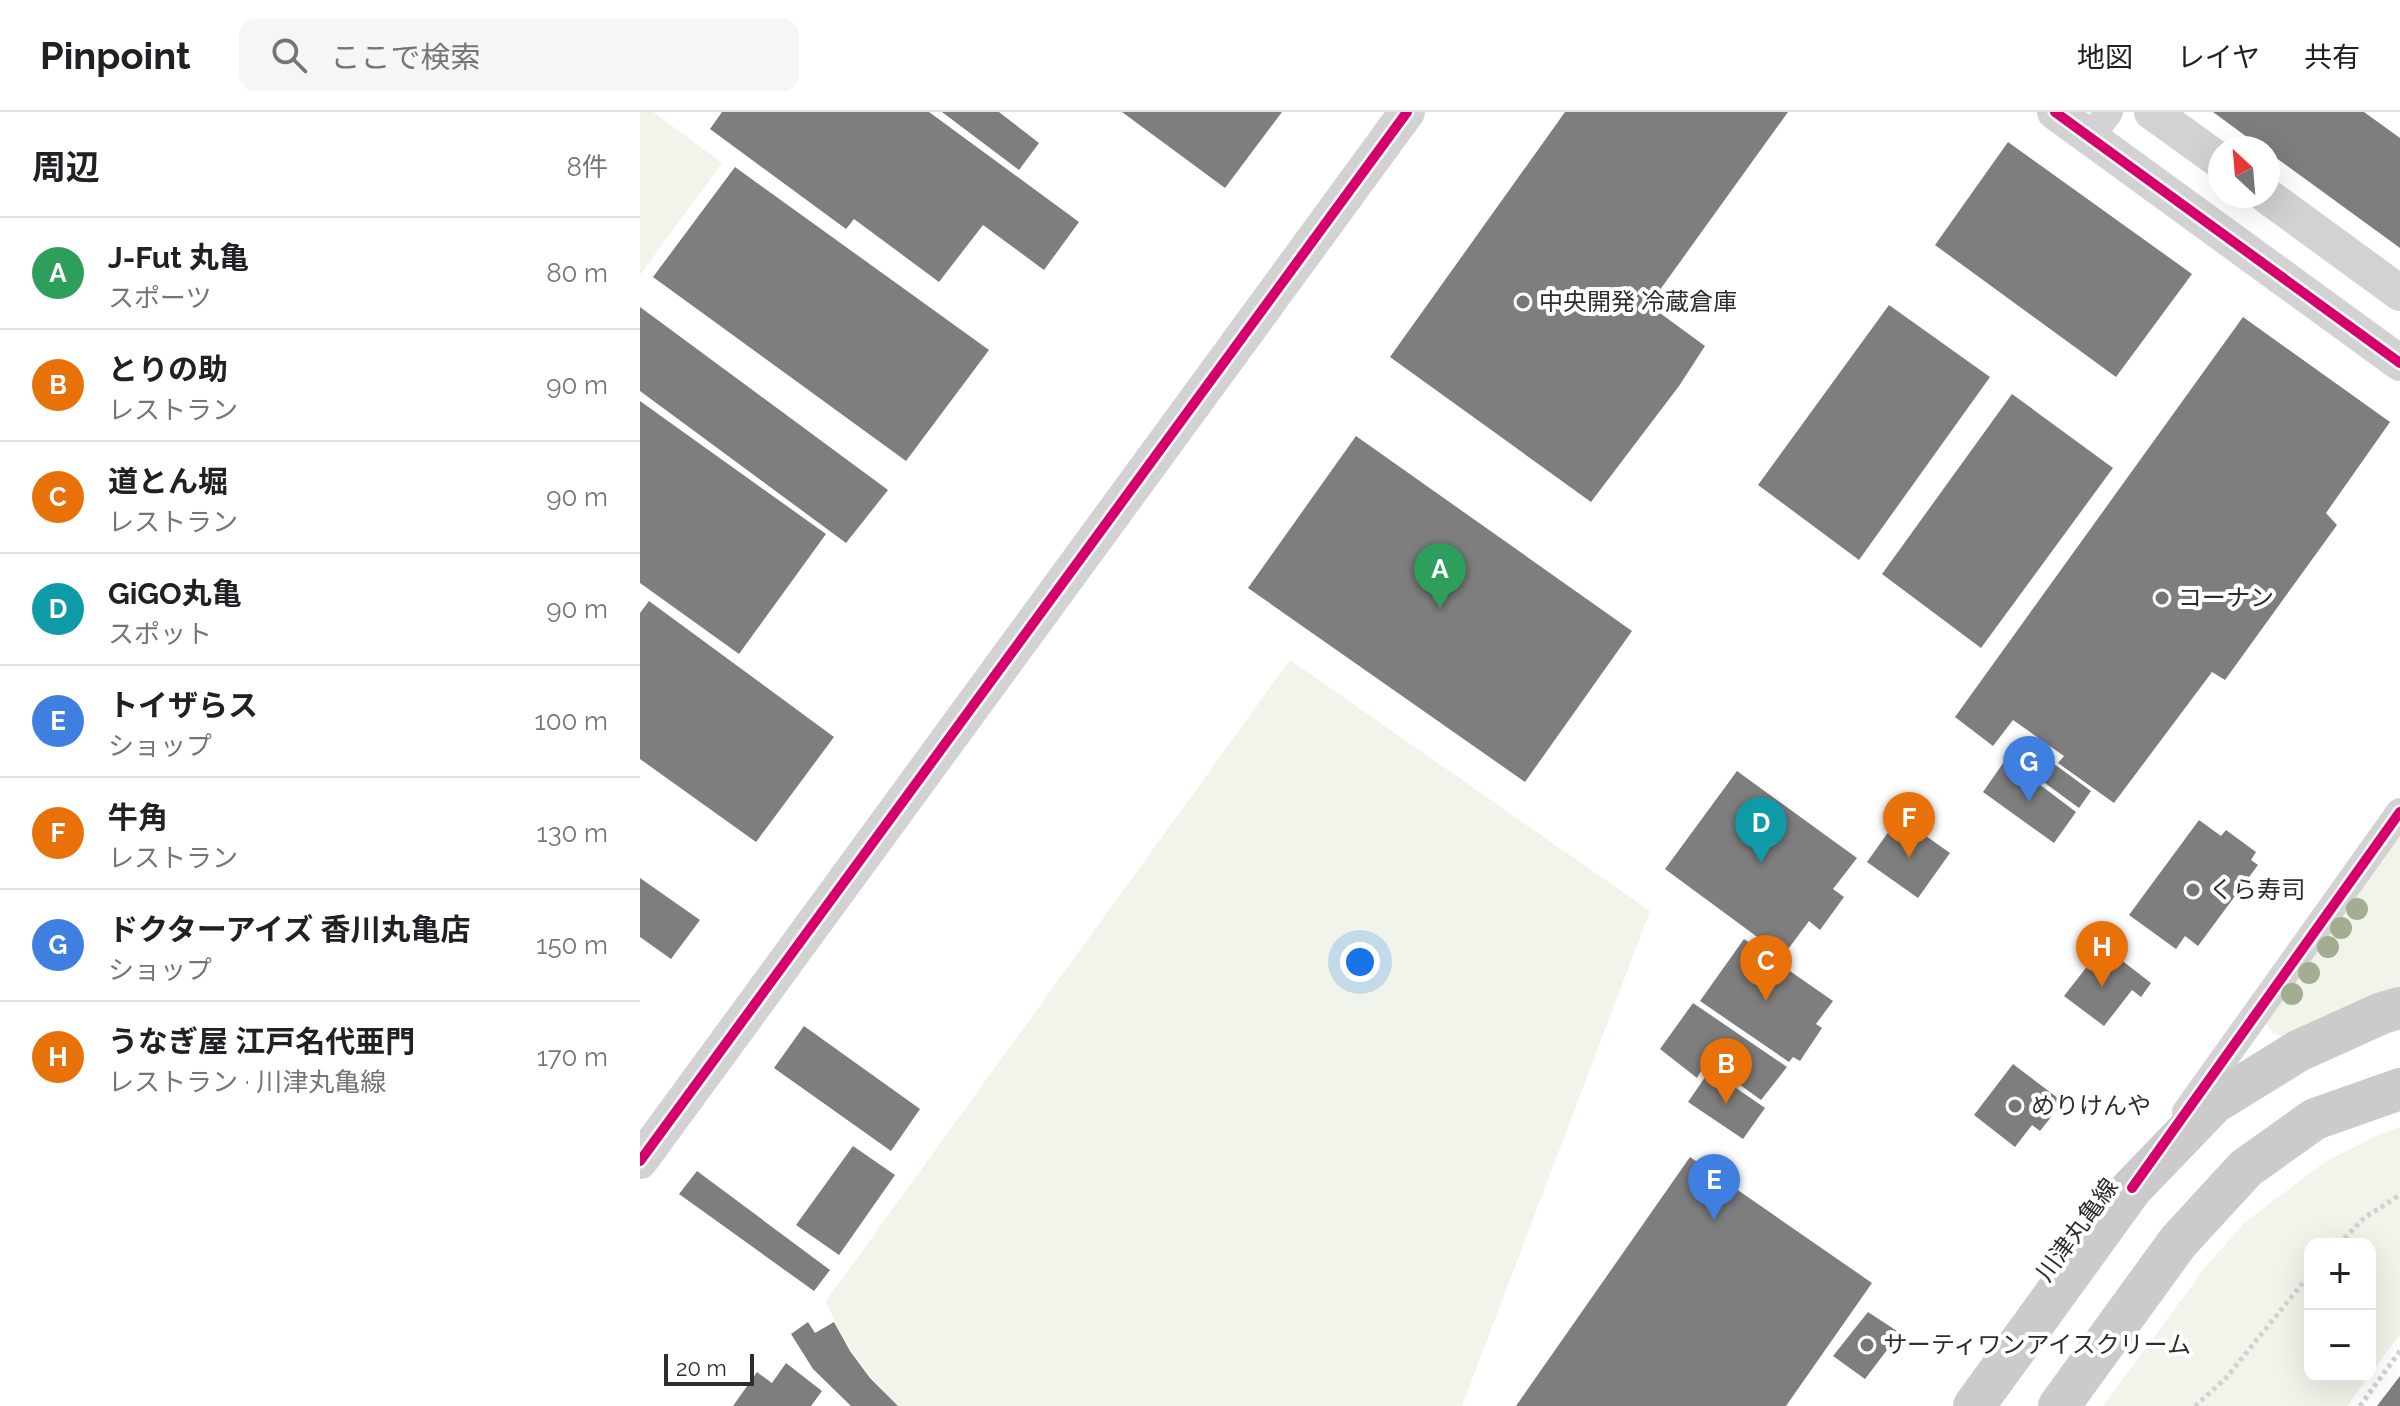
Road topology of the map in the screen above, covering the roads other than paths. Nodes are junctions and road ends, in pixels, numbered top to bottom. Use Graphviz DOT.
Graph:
graph roads {
  1 [pos="1407,112"];
  2 [pos="2055,112"];
  3 [pos="2152,112"];
  4 [pos="2100,125"];
  5 [pos="2208,152"];
  6 [pos="2280,205"];
  7 [pos="2400,293"];
  8 [pos="2400,363"];
  9 [pos="2400,812"];
  10 [pos="2400,1008"];
  11 [pos="2400,1089"];
  12 [pos="640,1161"];
  13 [pos="2132,1188"];
  14 [pos="1974,1406"];
  15 [pos="2059,1406"];
  1 -- 12 [label="street"];
  2 -- 4 [label="street"];
  3 -- 5 [label="street"];
  4 -- 8 [label="street"];
  6 -- 7 [label="street"];
  9 -- 13 [label="street"];
  10 -- 13 [label="main road, 川津丸亀線"];
  11 -- 15 [label="main road"];
  13 -- 14 [label="main road, 川津丸亀線"];
}
